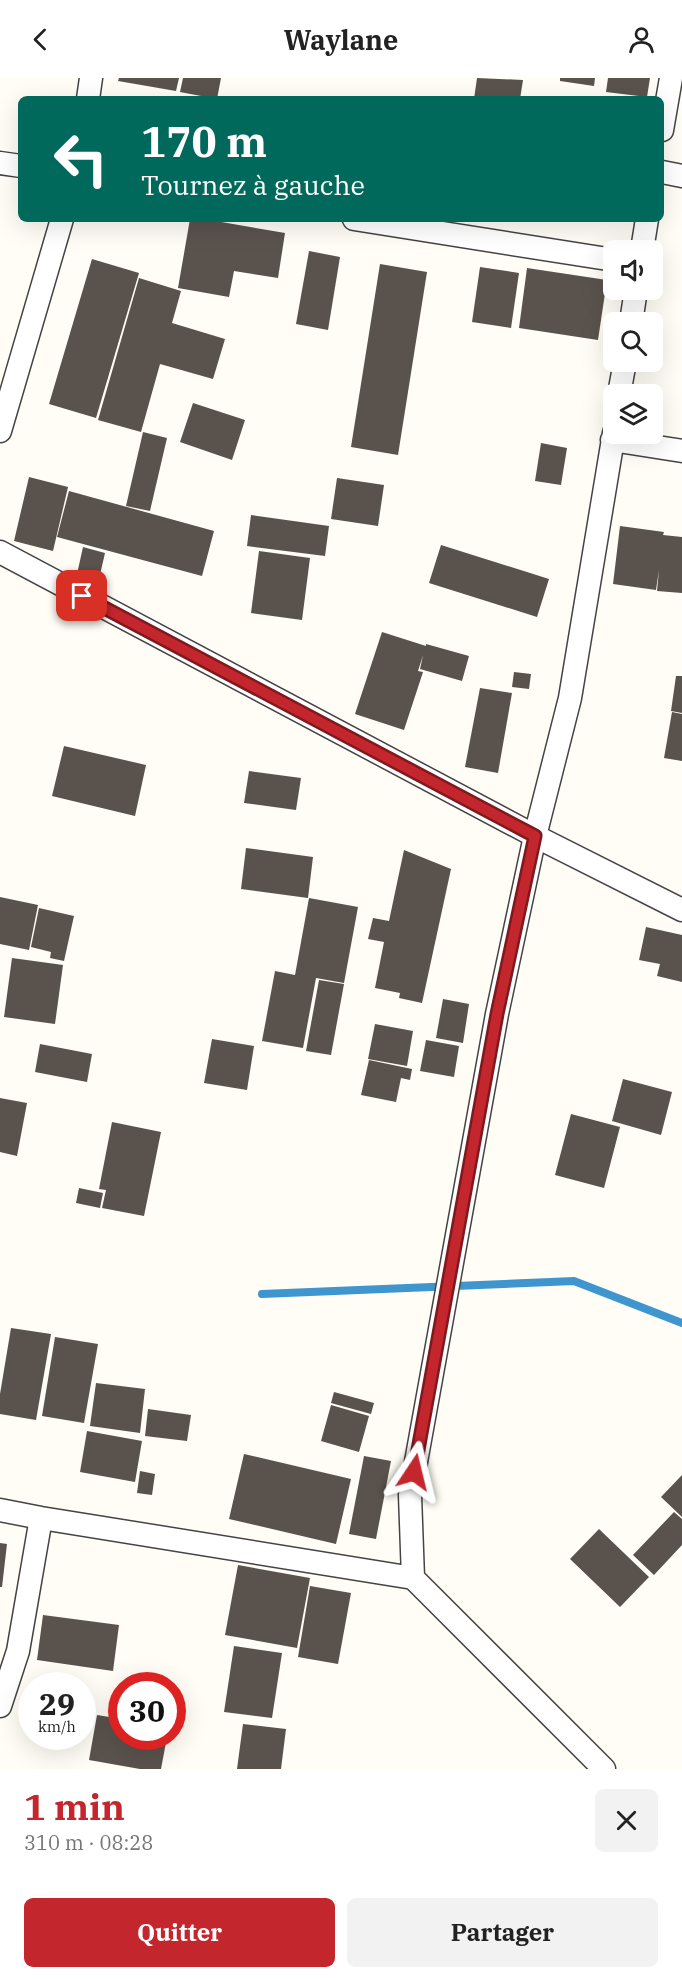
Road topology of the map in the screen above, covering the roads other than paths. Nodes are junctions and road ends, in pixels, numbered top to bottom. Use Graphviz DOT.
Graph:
graph roads {
  1 [pos="92,78"];
  2 [pos="671,78"];
  3 [pos="89,96"];
  4 [pos="664,118"];
  5 [pos="0,163"];
  6 [pos="18,166"];
  7 [pos="664,172"];
  8 [pos="682,176"];
  9 [pos="61,222"];
  10 [pos="373,222"];
  11 [pos="647,222"];
  12 [pos="644,240"];
  13 [pos="603,258"];
  14 [pos="0,431"];
  15 [pos="612,444"];
  16 [pos="650,444"];
  17 [pos="682,451"];
  18 [pos="0,552"];
  19 [pos="535,836"];
  20 [pos="682,910"];
  21 [pos="0,1509"];
  22 [pos="41,1518"];
  23 [pos="413,1578"];
  24 [pos="0,1706"];
  25 [pos="604,1769"];
  1 -- 3 [label="street"];
  2 -- 4 [label="street"];
  5 -- 6 [label="street"];
  7 -- 8 [label="street"];
  9 -- 14 [label="street"];
  10 -- 13 [label="street"];
  11 -- 12 [label="street"];
  15 -- 19 [label="street"];
  16 -- 17 [label="street"];
  18 -- 19 [label="street"];
  19 -- 20 [label="street"];
  19 -- 23 [label="street"];
  21 -- 22 [label="street"];
  22 -- 23 [label="street"];
  22 -- 24 [label="street"];
  23 -- 25 [label="street"];
}
